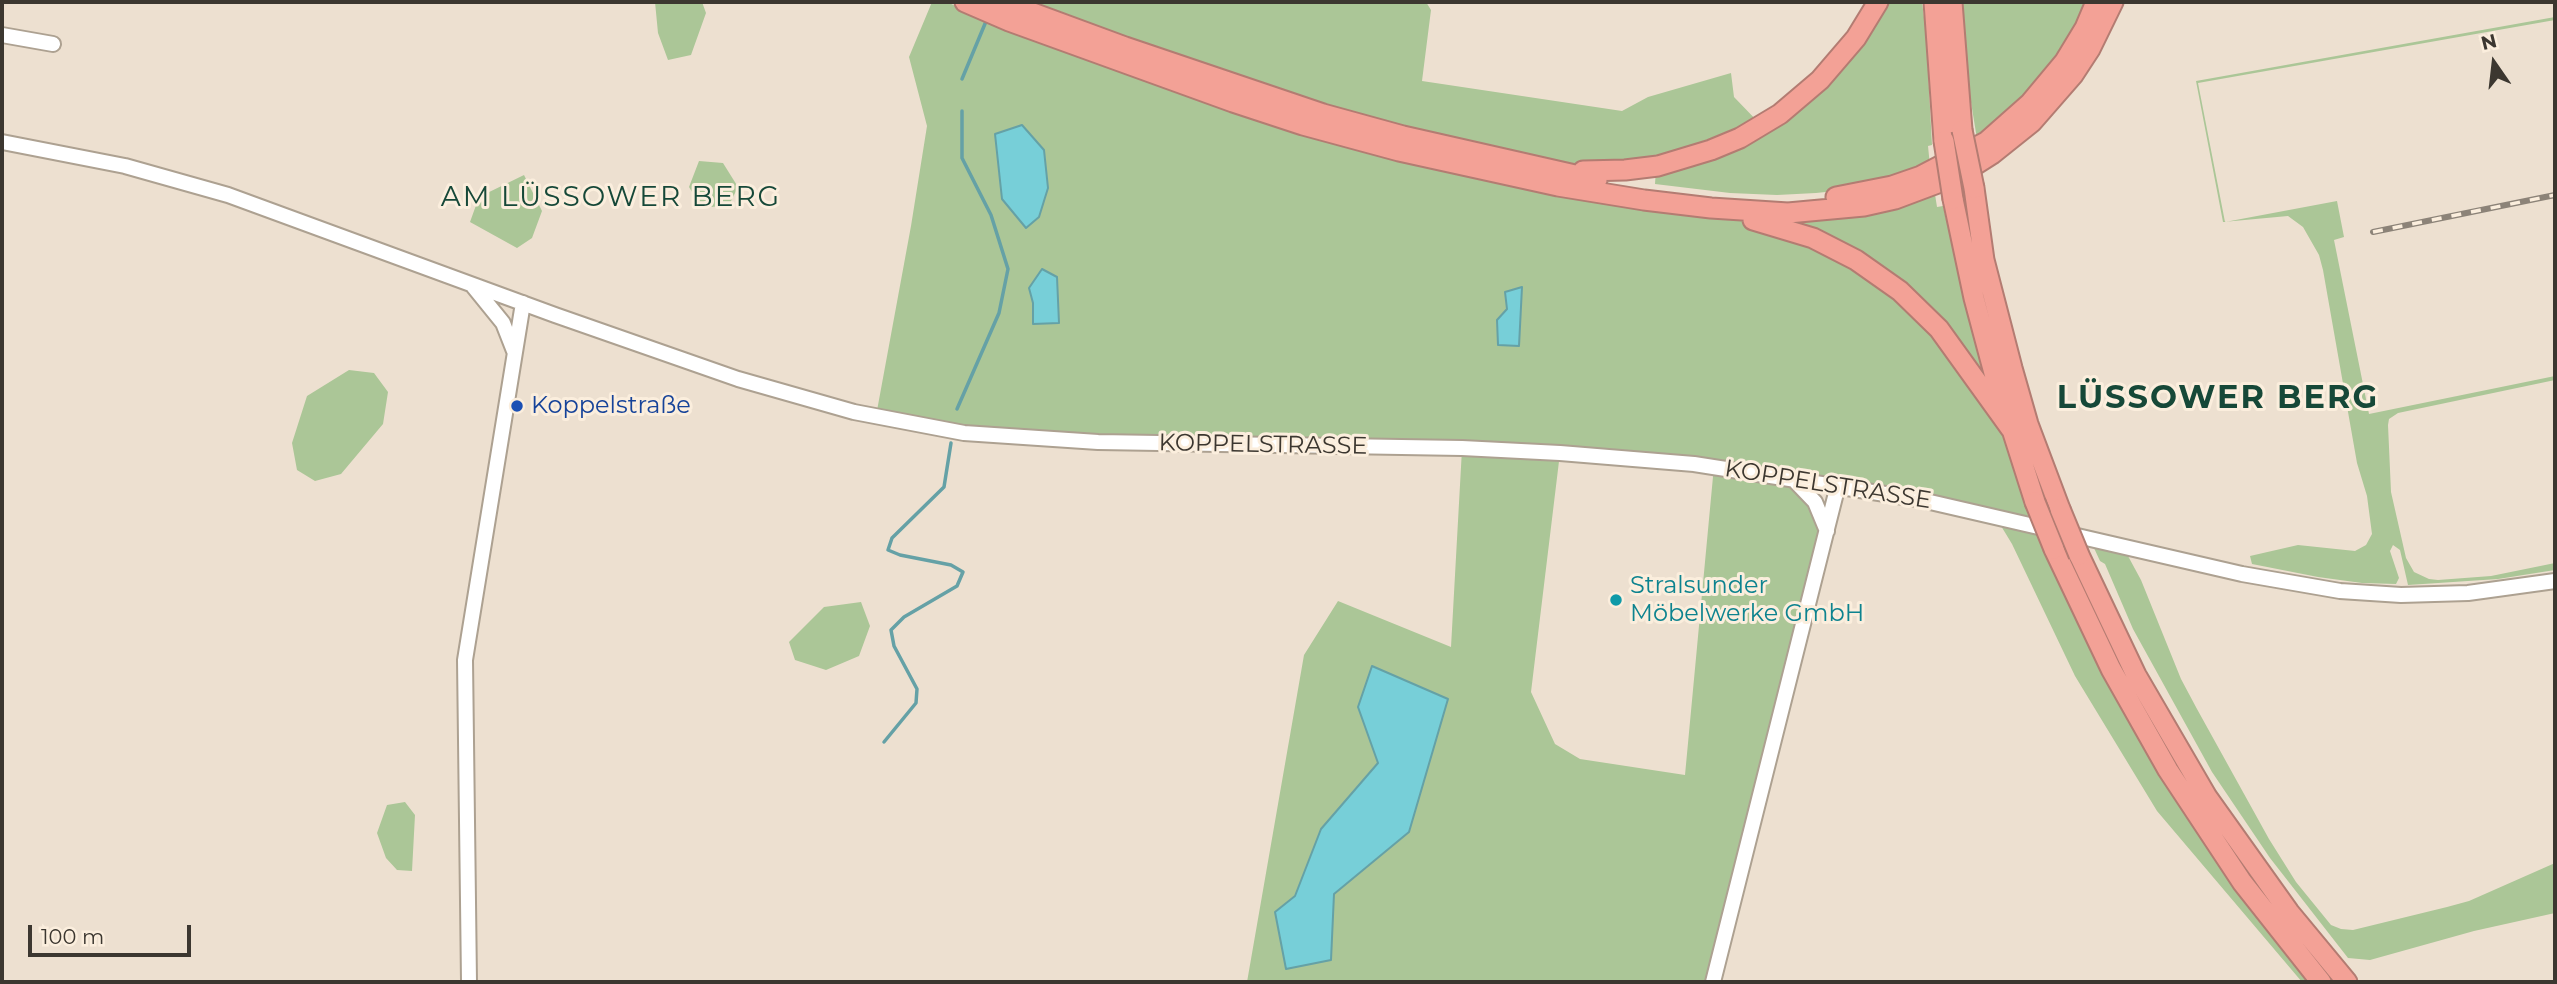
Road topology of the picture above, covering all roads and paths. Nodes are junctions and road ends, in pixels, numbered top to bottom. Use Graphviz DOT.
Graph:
graph roads {
  1 [pos="1878,2"];
  2 [pos="1934,2"];
  3 [pos="1952,2"];
  4 [pos="2096,2"];
  5 [pos="2113,2"];
  6 [pos="967,3"];
  7 [pos="1009,10"];
  8 [pos="2,35"];
  9 [pos="53,44"];
  10 [pos="2,142"];
  11 [pos="1560,171"];
  12 [pos="1666,203"];
  13 [pos="472,285"];
  14 [pos="523,303"];
  15 [pos="515,353"];
  16 [pos="2011,429"];
  17 [pos="1792,478"];
  18 [pos="1838,485"];
  19 [pos="1827,531"];
  20 [pos="2555,581"];
  21 [pos="469,982"];
  22 [pos="1713,982"];
  23 [pos="2322,982"];
  24 [pos="2347,982"];
  1 -- 11 [label="highway"];
  2 -- 16 [label="highway, bridge"];
  3 -- 24 [label="highway, bridge"];
  4 -- 11 [label="highway"];
  5 -- 12 [label="highway"];
  6 -- 7 [label="highway"];
  7 -- 11 [label="highway"];
  7 -- 12 [label="highway"];
  8 -- 9 [label="street"];
  10 -- 13 [label="street, KOPPELSTRASSE"];
  12 -- 16 [label="highway"];
  13 -- 14 [label="street, KOPPELSTRASSE"];
  13 -- 15 [label="street"];
  14 -- 15 [label="street"];
  14 -- 17 [label="street, KOPPELSTRASSE"];
  15 -- 21 [label="street"];
  16 -- 23 [label="highway, bridge"];
  17 -- 18 [label="street, KOPPELSTRASSE"];
  17 -- 19 [label="street"];
  18 -- 19 [label="street"];
  18 -- 20 [label="street, KOPPELSTRASSE"];
  19 -- 22 [label="street"];
}
